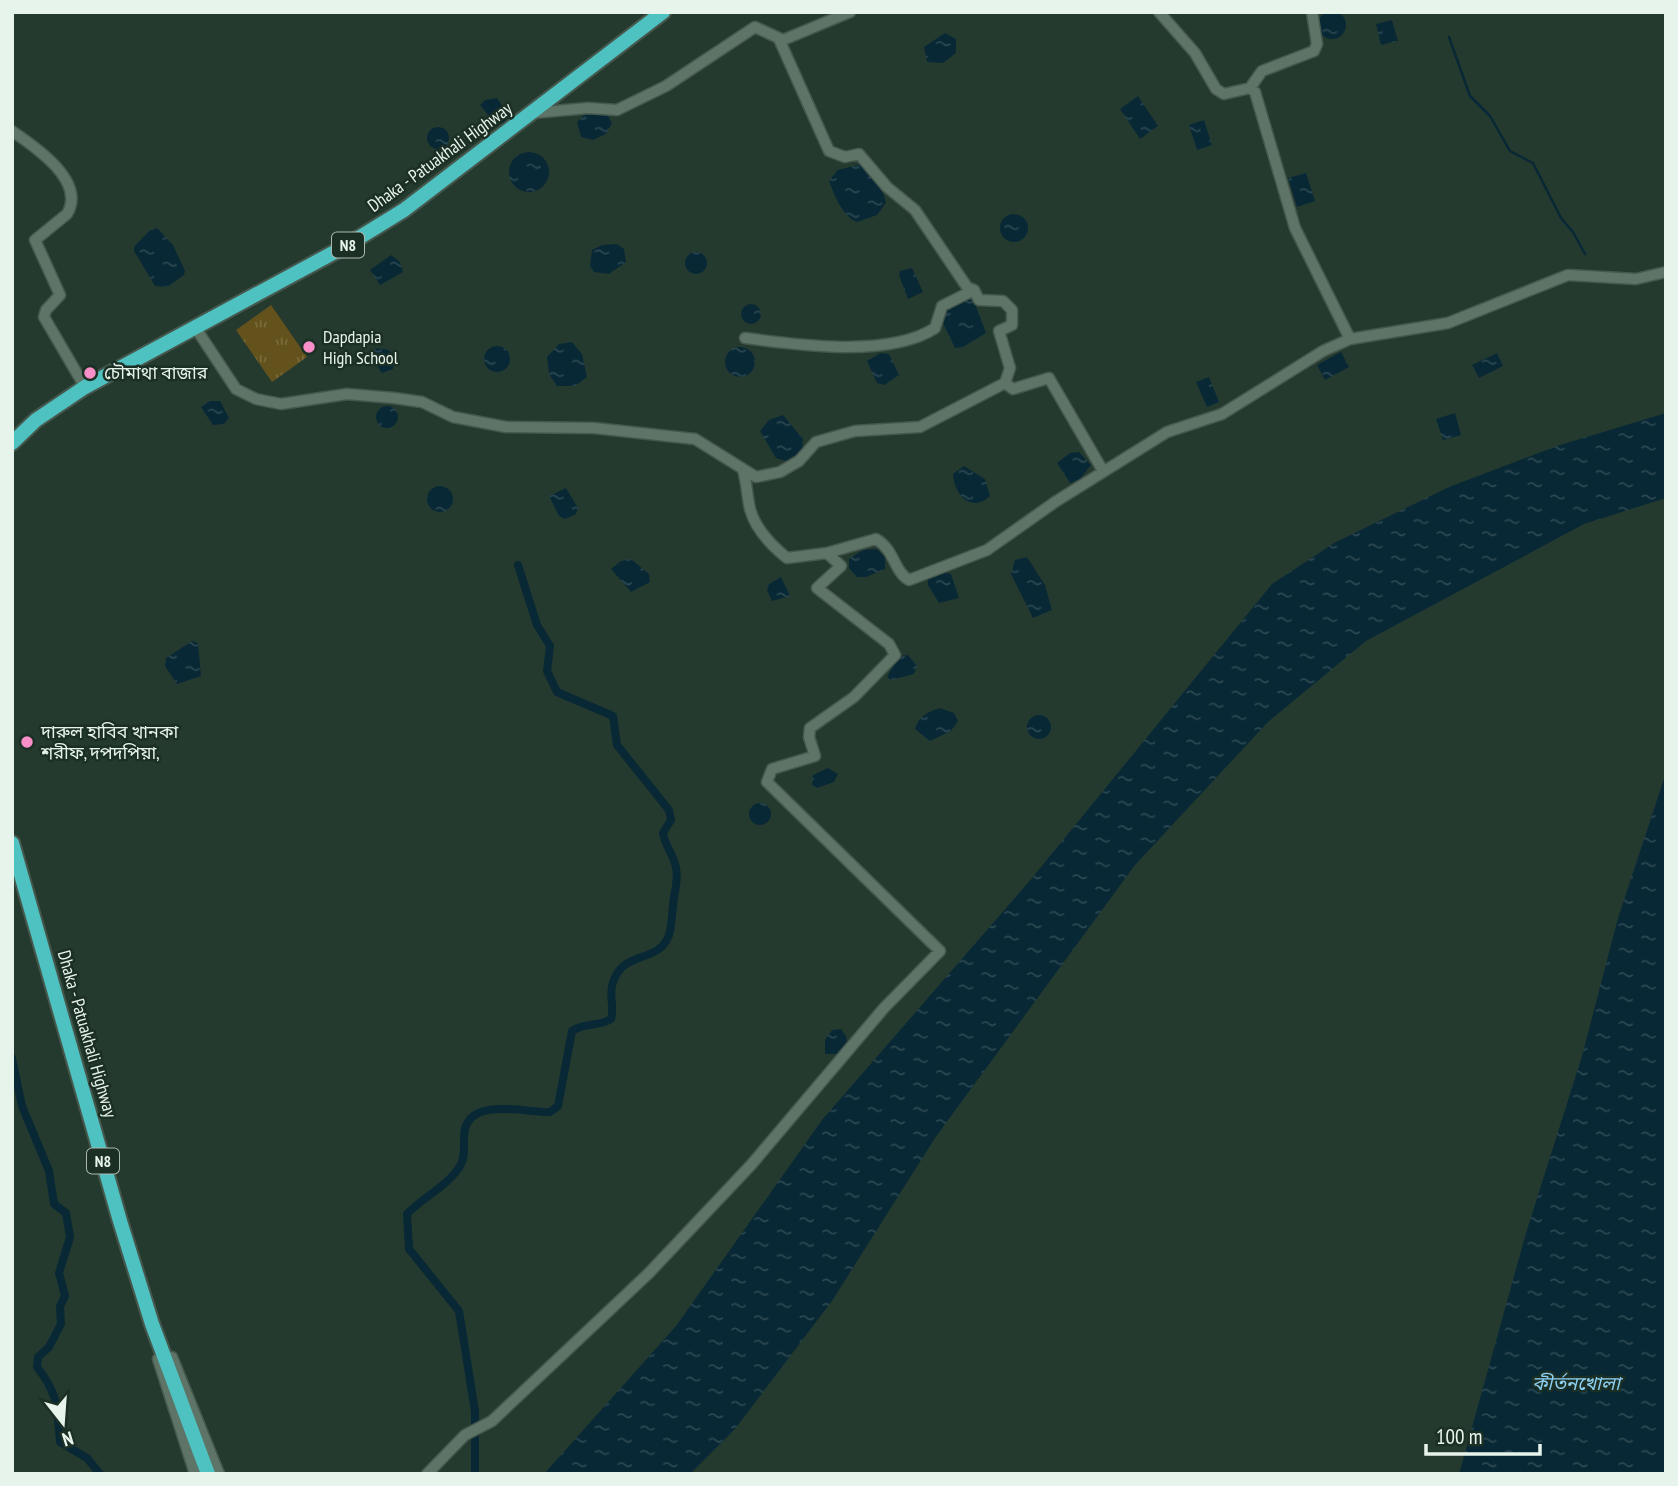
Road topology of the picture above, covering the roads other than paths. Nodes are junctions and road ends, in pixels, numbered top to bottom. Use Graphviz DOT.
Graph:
graph roads {
  1 [pos="663,12"];
  2 [pos="850,12"];
  3 [pos="1159,12"];
  4 [pos="1312,12"];
  5 [pos="779,39"];
  6 [pos="1250,88"];
  7 [pos="533,113"];
  8 [pos="12,131"];
  9 [pos="1666,272"];
  10 [pos="974,290"];
  11 [pos="195,327"];
  12 [pos="745,338"];
  13 [pos="1350,339"];
  14 [pos="1005,383"];
  15 [pos="85,387"];
  16 [pos="36,420"];
  17 [pos="12,433"];
  18 [pos="12,443"];
  19 [pos="743,470"];
  20 [pos="1103,471"];
  21 [pos="827,553"];
  22 [pos="12,843"];
  23 [pos="152,1324"];
  24 [pos="195,1474"];
  25 [pos="208,1474"];
  26 [pos="219,1474"];
  27 [pos="428,1474"];
  1 -- 7 [label="highway, Dhaka - Patuakhali Highway / N8"];
  2 -- 5 [label="street"];
  3 -- 6 [label="street"];
  4 -- 6 [label="street"];
  5 -- 7 [label="street"];
  5 -- 10 [label="street"];
  6 -- 13 [label="street"];
  7 -- 11 [label="highway, Dhaka - Patuakhali Highway / N8"];
  8 -- 15 [label="street"];
  9 -- 13 [label="street"];
  10 -- 12 [label="street"];
  10 -- 14 [label="street"];
  11 -- 15 [label="highway, Dhaka - Patuakhali Highway / N8"];
  11 -- 19 [label="street"];
  13 -- 20 [label="street"];
  14 -- 19 [label="street"];
  14 -- 20 [label="street"];
  15 -- 16 [label="highway, Dhaka - Patuakhali Highway / N8"];
  16 -- 17 [label="street"];
  16 -- 18 [label="highway, Dhaka - Patuakhali Highway / N8"];
  19 -- 21 [label="street"];
  20 -- 21 [label="street"];
  21 -- 27 [label="street"];
  22 -- 23 [label="highway, Dhaka - Patuakhali Highway / N8"];
  23 -- 24 [label="street"];
  23 -- 25 [label="highway, Dhaka - Patuakhali Highway / N8"];
  23 -- 26 [label="street"];
}
